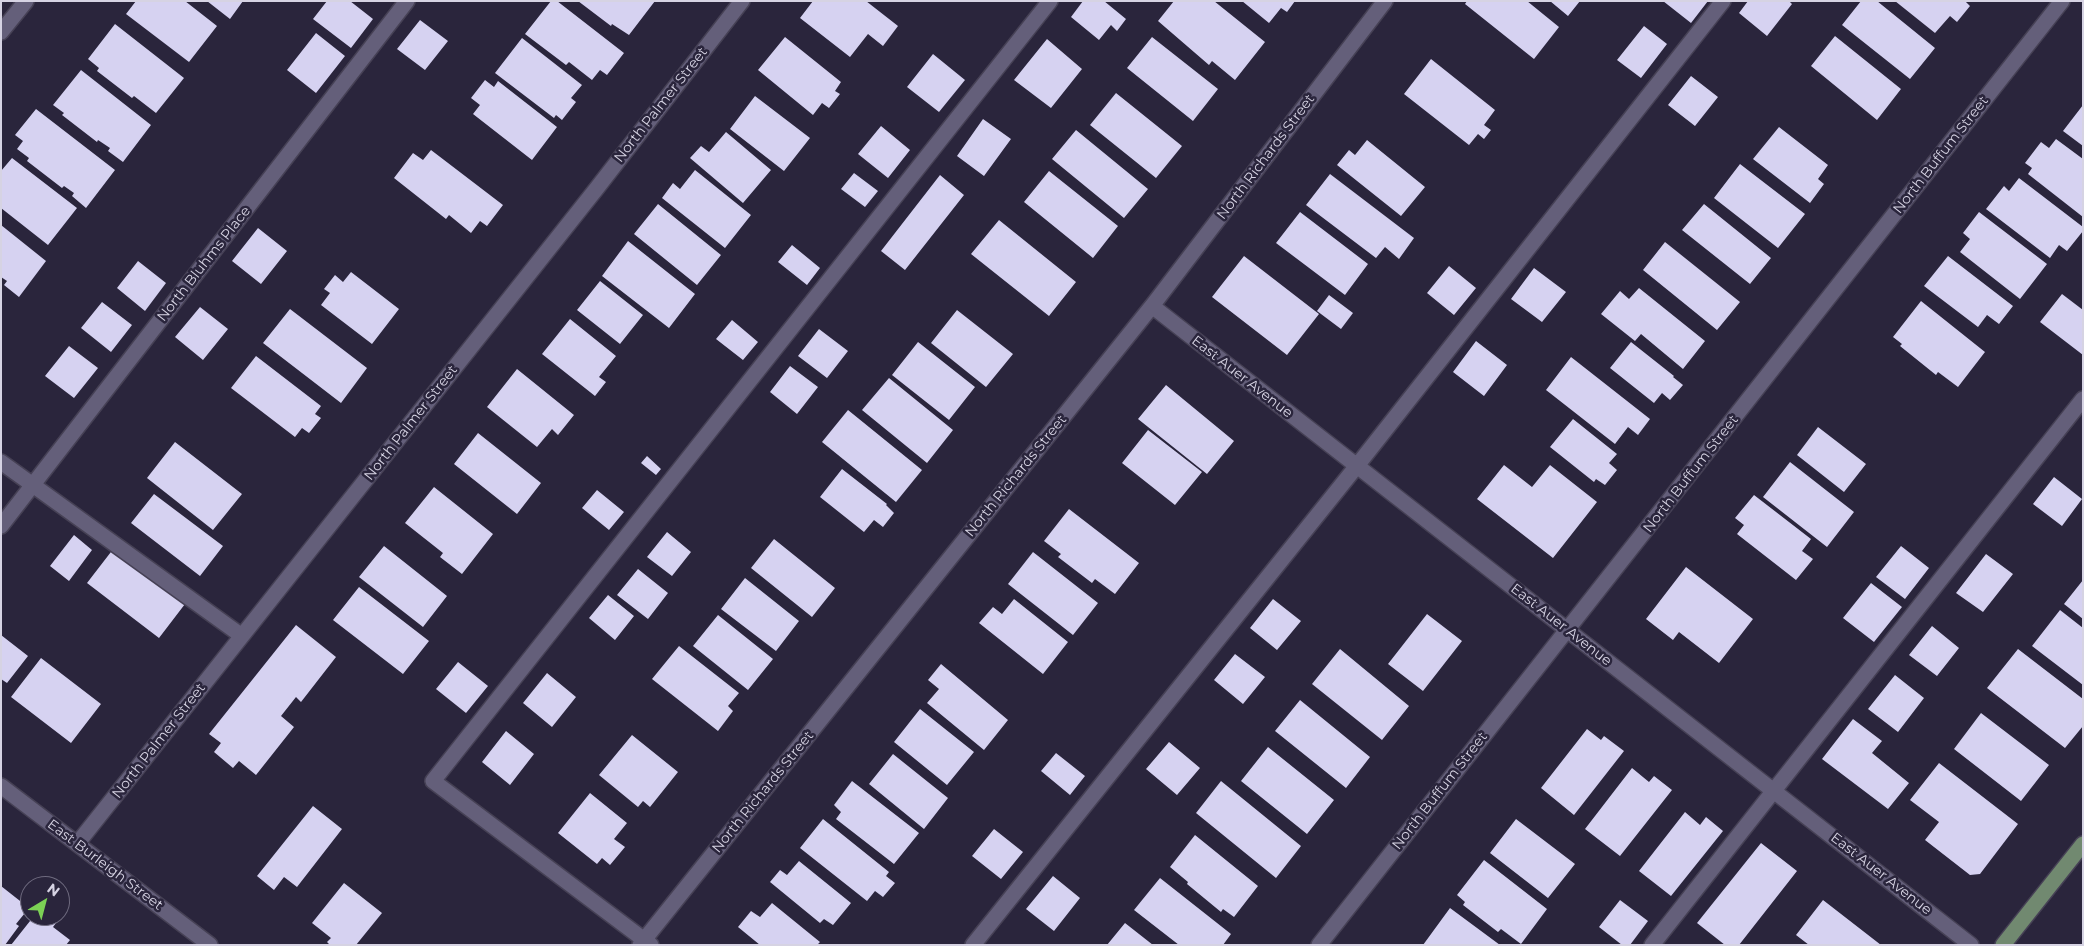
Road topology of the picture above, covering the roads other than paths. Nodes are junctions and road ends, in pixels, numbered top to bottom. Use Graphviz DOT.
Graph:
graph roads {
  1 [pos="26,1"];
  2 [pos="407,1"];
  3 [pos="742,1"];
  4 [pos="1050,1"];
  5 [pos="1385,1"];
  6 [pos="1723,1"];
  7 [pos="2062,1"];
  8 [pos="1,32"];
  9 [pos="1152,306"];
  10 [pos="2083,399"];
  11 [pos="1,462"];
  12 [pos="1356,467"];
  13 [pos="32,486"];
  14 [pos="1,526"];
  15 [pos="1568,630"];
  16 [pos="242,636"];
  17 [pos="1,786"];
  18 [pos="1773,790"];
  19 [pos="77,844"];
  20 [pos="2083,844"];
  21 [pos="645,943"];
  22 [pos="210,945"];
  23 [pos="973,945"];
  24 [pos="1319,945"];
  25 [pos="1652,945"];
  26 [pos="1971,945"];
  27 [pos="2003,945"];
  1 -- 8 [label="street"];
  2 -- 13 [label="street, North Bluhms Place"];
  3 -- 16 [label="street, North Palmer Street"];
  4 -- 21 [label="street"];
  5 -- 9 [label="street, North Richards Street"];
  6 -- 12 [label="street"];
  7 -- 15 [label="street, North Buffum Street"];
  9 -- 12 [label="street, East Auer Avenue"];
  9 -- 21 [label="street, North Richards Street"];
  10 -- 18 [label="street"];
  11 -- 13 [label="street"];
  12 -- 15 [label="street, East Auer Avenue"];
  12 -- 23 [label="street"];
  13 -- 14 [label="street, North Bluhms Place"];
  13 -- 16 [label="street"];
  15 -- 18 [label="street, East Auer Avenue"];
  15 -- 24 [label="street, North Buffum Street"];
  16 -- 19 [label="street, North Palmer Street"];
  17 -- 19 [label="street, East Burleigh Street"];
  18 -- 25 [label="street"];
  18 -- 26 [label="street, East Auer Avenue"];
  19 -- 22 [label="street, East Burleigh Street"];
  20 -- 27 [label="main road"];
}
